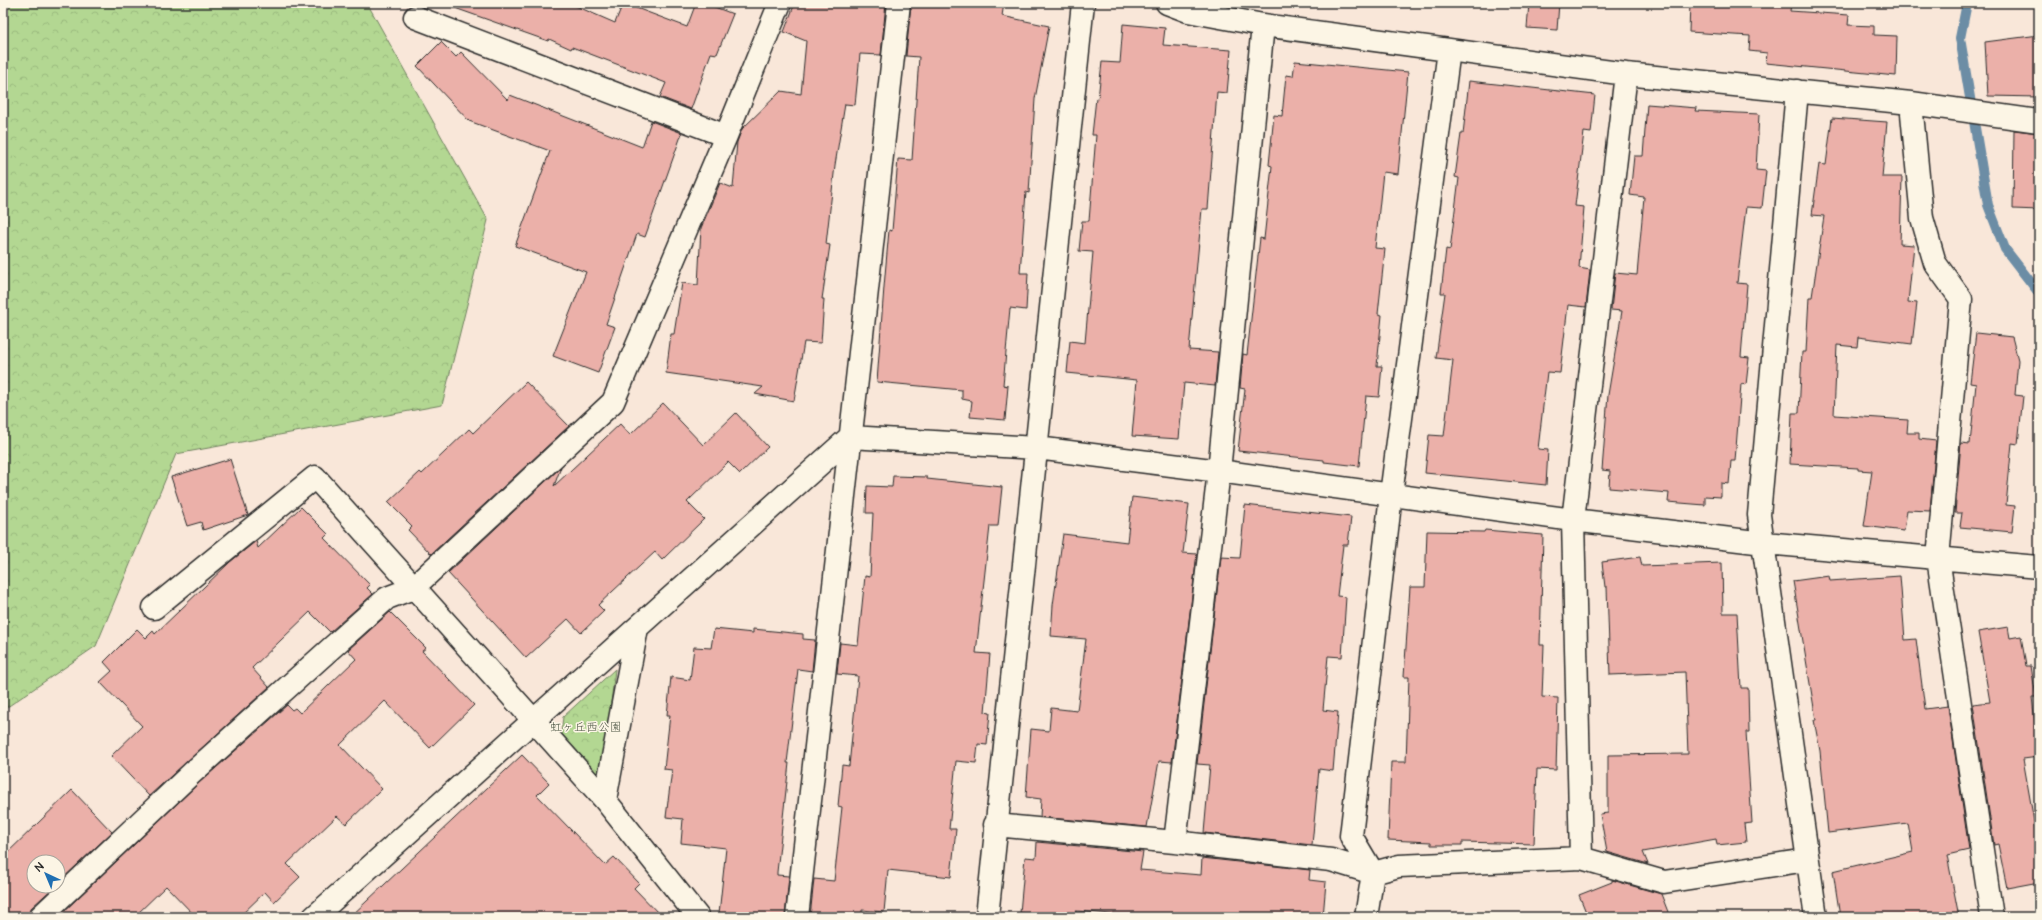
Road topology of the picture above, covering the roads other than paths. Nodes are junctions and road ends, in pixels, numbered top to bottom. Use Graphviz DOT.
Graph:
graph roads {
  1 [pos="780,3"];
  2 [pos="899,3"];
  3 [pos="1083,3"];
  4 [pos="1167,3"];
  5 [pos="1192,7"];
  6 [pos="415,17"];
  7 [pos="1263,25"];
  8 [pos="1449,50"];
  9 [pos="1626,74"];
  10 [pos="1797,91"];
  11 [pos="1911,103"];
  12 [pos="2039,121"];
  13 [pos="726,136"];
  14 [pos="850,437"];
  15 [pos="1037,448"];
  16 [pos="1219,471"];
  17 [pos="1391,495"];
  18 [pos="1573,520"];
  19 [pos="1764,543"];
  20 [pos="1938,558"];
  21 [pos="2039,567"];
  22 [pos="413,588"];
  23 [pos="154,608"];
  24 [pos="637,628"];
  25 [pos="534,722"];
  26 [pos="605,800"];
  27 [pos="995,825"];
  28 [pos="1175,842"];
  29 [pos="1581,858"];
  30 [pos="1807,860"];
  31 [pos="1373,873"];
  32 [pos="40,917"];
  33 [pos="314,917"];
  34 [pos="698,917"];
  35 [pos="798,917"];
  36 [pos="987,917"];
  37 [pos="1366,917"];
  38 [pos="1816,917"];
  39 [pos="1992,917"];
  1 -- 13 [label="street"];
  2 -- 14 [label="street"];
  3 -- 15 [label="street"];
  4 -- 5 [label="street"];
  5 -- 7 [label="street"];
  6 -- 13 [label="street"];
  7 -- 8 [label="street"];
  7 -- 16 [label="street"];
  8 -- 9 [label="street"];
  8 -- 17 [label="street"];
  9 -- 10 [label="street"];
  9 -- 18 [label="street"];
  10 -- 11 [label="street"];
  10 -- 19 [label="street"];
  11 -- 12 [label="street"];
  11 -- 20 [label="street"];
  13 -- 22 [label="street"];
  14 -- 15 [label="street"];
  14 -- 24 [label="street"];
  14 -- 35 [label="street"];
  15 -- 16 [label="street"];
  15 -- 27 [label="street"];
  16 -- 17 [label="street"];
  16 -- 28 [label="street"];
  17 -- 18 [label="street"];
  17 -- 31 [label="street"];
  18 -- 19 [label="street"];
  18 -- 29 [label="street"];
  19 -- 20 [label="street"];
  19 -- 30 [label="street"];
  20 -- 21 [label="street"];
  20 -- 39 [label="street"];
  22 -- 23 [label="street"];
  22 -- 25 [label="street"];
  22 -- 32 [label="street"];
  24 -- 25 [label="street"];
  24 -- 26 [label="street"];
  25 -- 26 [label="street"];
  25 -- 33 [label="street"];
  26 -- 34 [label="street"];
  27 -- 28 [label="street"];
  27 -- 36 [label="street"];
  28 -- 31 [label="street"];
  29 -- 30 [label="street"];
  29 -- 31 [label="street"];
  30 -- 38 [label="street"];
  31 -- 37 [label="street"];
}
